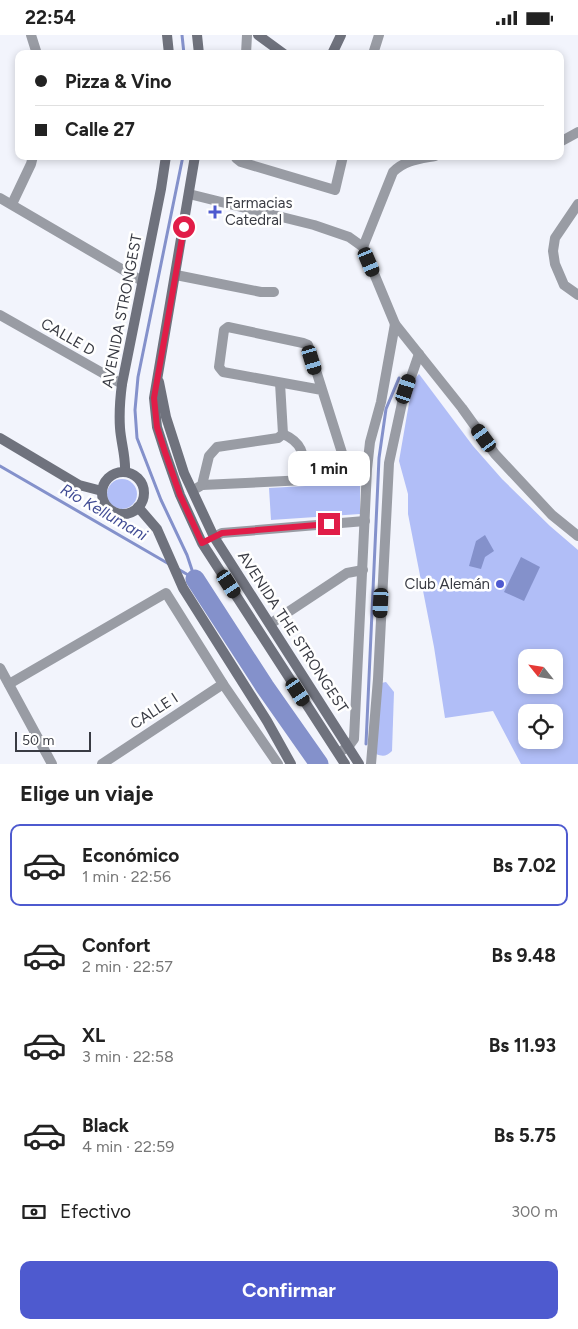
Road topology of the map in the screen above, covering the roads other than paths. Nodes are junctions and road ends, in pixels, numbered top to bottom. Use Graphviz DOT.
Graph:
graph roads {
  1 [pos="31,35"];
  2 [pos="167,35"];
  3 [pos="197,35"];
  4 [pos="247,35"];
  5 [pos="258,35"];
  6 [pos="341,35"];
  7 [pos="379,35"];
  8 [pos="36,50"];
  9 [pos="169,50"];
  10 [pos="199,50"];
  11 [pos="246,50"];
  12 [pos="279,50"];
  13 [pos="334,50"];
  14 [pos="374,50"];
  15 [pos="578,132"];
  16 [pos="564,140"];
  17 [pos="32,160"];
  18 [pos="166,160"];
  19 [pos="194,160"];
  20 [pos="238,160"];
  21 [pos="342,160"];
  22 [pos="411,160"];
  23 [pos="189,194"];
  24 [pos="0,198"];
  25 [pos="12,204"];
  26 [pos="578,204"];
  27 [pos="363,247"];
  28 [pos="176,275"];
  29 [pos="142,281"];
  30 [pos="274,292"];
  31 [pos="578,295"];
  32 [pos="0,315"];
  33 [pos="395,324"];
  34 [pos="419,355"];
  35 [pos="158,373"];
  36 [pos="280,383"];
  37 [pos="122,384"];
  38 [pos="322,390"];
  39 [pos="283,434"];
  40 [pos="0,438"];
  41 [pos="125,472"];
  42 [pos="305,480"];
  43 [pos="202,485"];
  44 [pos="191,490"];
  45 [pos="102,491"];
  46 [pos="180,495"];
  47 [pos="138,507"];
  48 [pos="365,521"];
  49 [pos="578,536"];
  50 [pos="214,537"];
  51 [pos="202,543"];
  52 [pos="363,570"];
  53 [pos="270,624"];
  54 [pos="259,631"];
  55 [pos="0,669"];
  56 [pos="10,684"];
  57 [pos="223,684"];
  58 [pos="348,747"];
  59 [pos="338,753"];
  60 [pos="52,764"];
  61 [pos="102,764"];
  62 [pos="278,764"];
  63 [pos="291,764"];
  64 [pos="345,764"];
  65 [pos="359,764"];
  66 [pos="371,764"];
  1 -- 8 [label="street"];
  2 -- 9 [label="main road"];
  3 -- 10 [label="main road"];
  4 -- 11 [label="street"];
  5 -- 12 [label="main road"];
  6 -- 13 [label="main road"];
  7 -- 14 [label="street"];
  15 -- 16 [label="street"];
  17 -- 25 [label="street"];
  18 -- 29 [label="main road, AVENIDA STRONGEST"];
  19 -- 23 [label="main road, AVENIDA THE STRONGEST"];
  20 -- 21 [label="street"];
  22 -- 27 [label="street"];
  23 -- 27 [label="street"];
  23 -- 28 [label="main road, AVENIDA THE STRONGEST"];
  24 -- 25 [label="street"];
  25 -- 29 [label="street"];
  26 -- 31 [label="street"];
  27 -- 33 [label="street"];
  28 -- 30 [label="street"];
  28 -- 35 [label="main road, AVENIDA THE STRONGEST"];
  29 -- 37 [label="main road, AVENIDA STRONGEST"];
  32 -- 37 [label="street, CALLE D"];
  33 -- 34 [label="street"];
  33 -- 48 [label="street"];
  34 -- 49 [label="street"];
  34 -- 66 [label="street"];
  35 -- 44 [label="main road, AVENIDA THE STRONGEST"];
  35 -- 46 [label="main road, AVENIDA THE STRONGEST"];
  36 -- 38 [label="street"];
  36 -- 38 [label="street"];
  36 -- 39 [label="street"];
  37 -- 41 [label="main road, AVENIDA STRONGEST"];
  38 -- 42 [label="street"];
  39 -- 42 [label="street"];
  39 -- 43 [label="street"];
  40 -- 45 [label="main road"];
  41 -- 45 [label="main road"];
  41 -- 47 [label="main road"];
  42 -- 43 [label="street"];
  43 -- 44 [label="street"];
  44 -- 46 [label="main road"];
  44 -- 50 [label="main road, AVENIDA THE STRONGEST"];
  45 -- 47 [label="main road"];
  46 -- 51 [label="main road, AVENIDA THE STRONGEST"];
  47 -- 63 [label="main road"];
  48 -- 50 [label="street"];
  48 -- 52 [label="street"];
  50 -- 51 [label="main road"];
  50 -- 53 [label="main road, AVENIDA THE STRONGEST"];
  51 -- 54 [label="main road, AVENIDA THE STRONGEST"];
  52 -- 53 [label="street"];
  52 -- 58 [label="street"];
  53 -- 54 [label="main road"];
  53 -- 58 [label="main road, AVENIDA THE STRONGEST"];
  54 -- 59 [label="main road, AVENIDA THE STRONGEST"];
  55 -- 56 [label="street"];
  56 -- 57 [label="street"];
  56 -- 60 [label="street"];
  57 -- 61 [label="street, CALLE I"];
  57 -- 62 [label="street"];
  58 -- 59 [label="street"];
  58 -- 65 [label="main road, AVENIDA THE STRONGEST"];
  59 -- 64 [label="main road, AVENIDA THE STRONGEST"];
}
